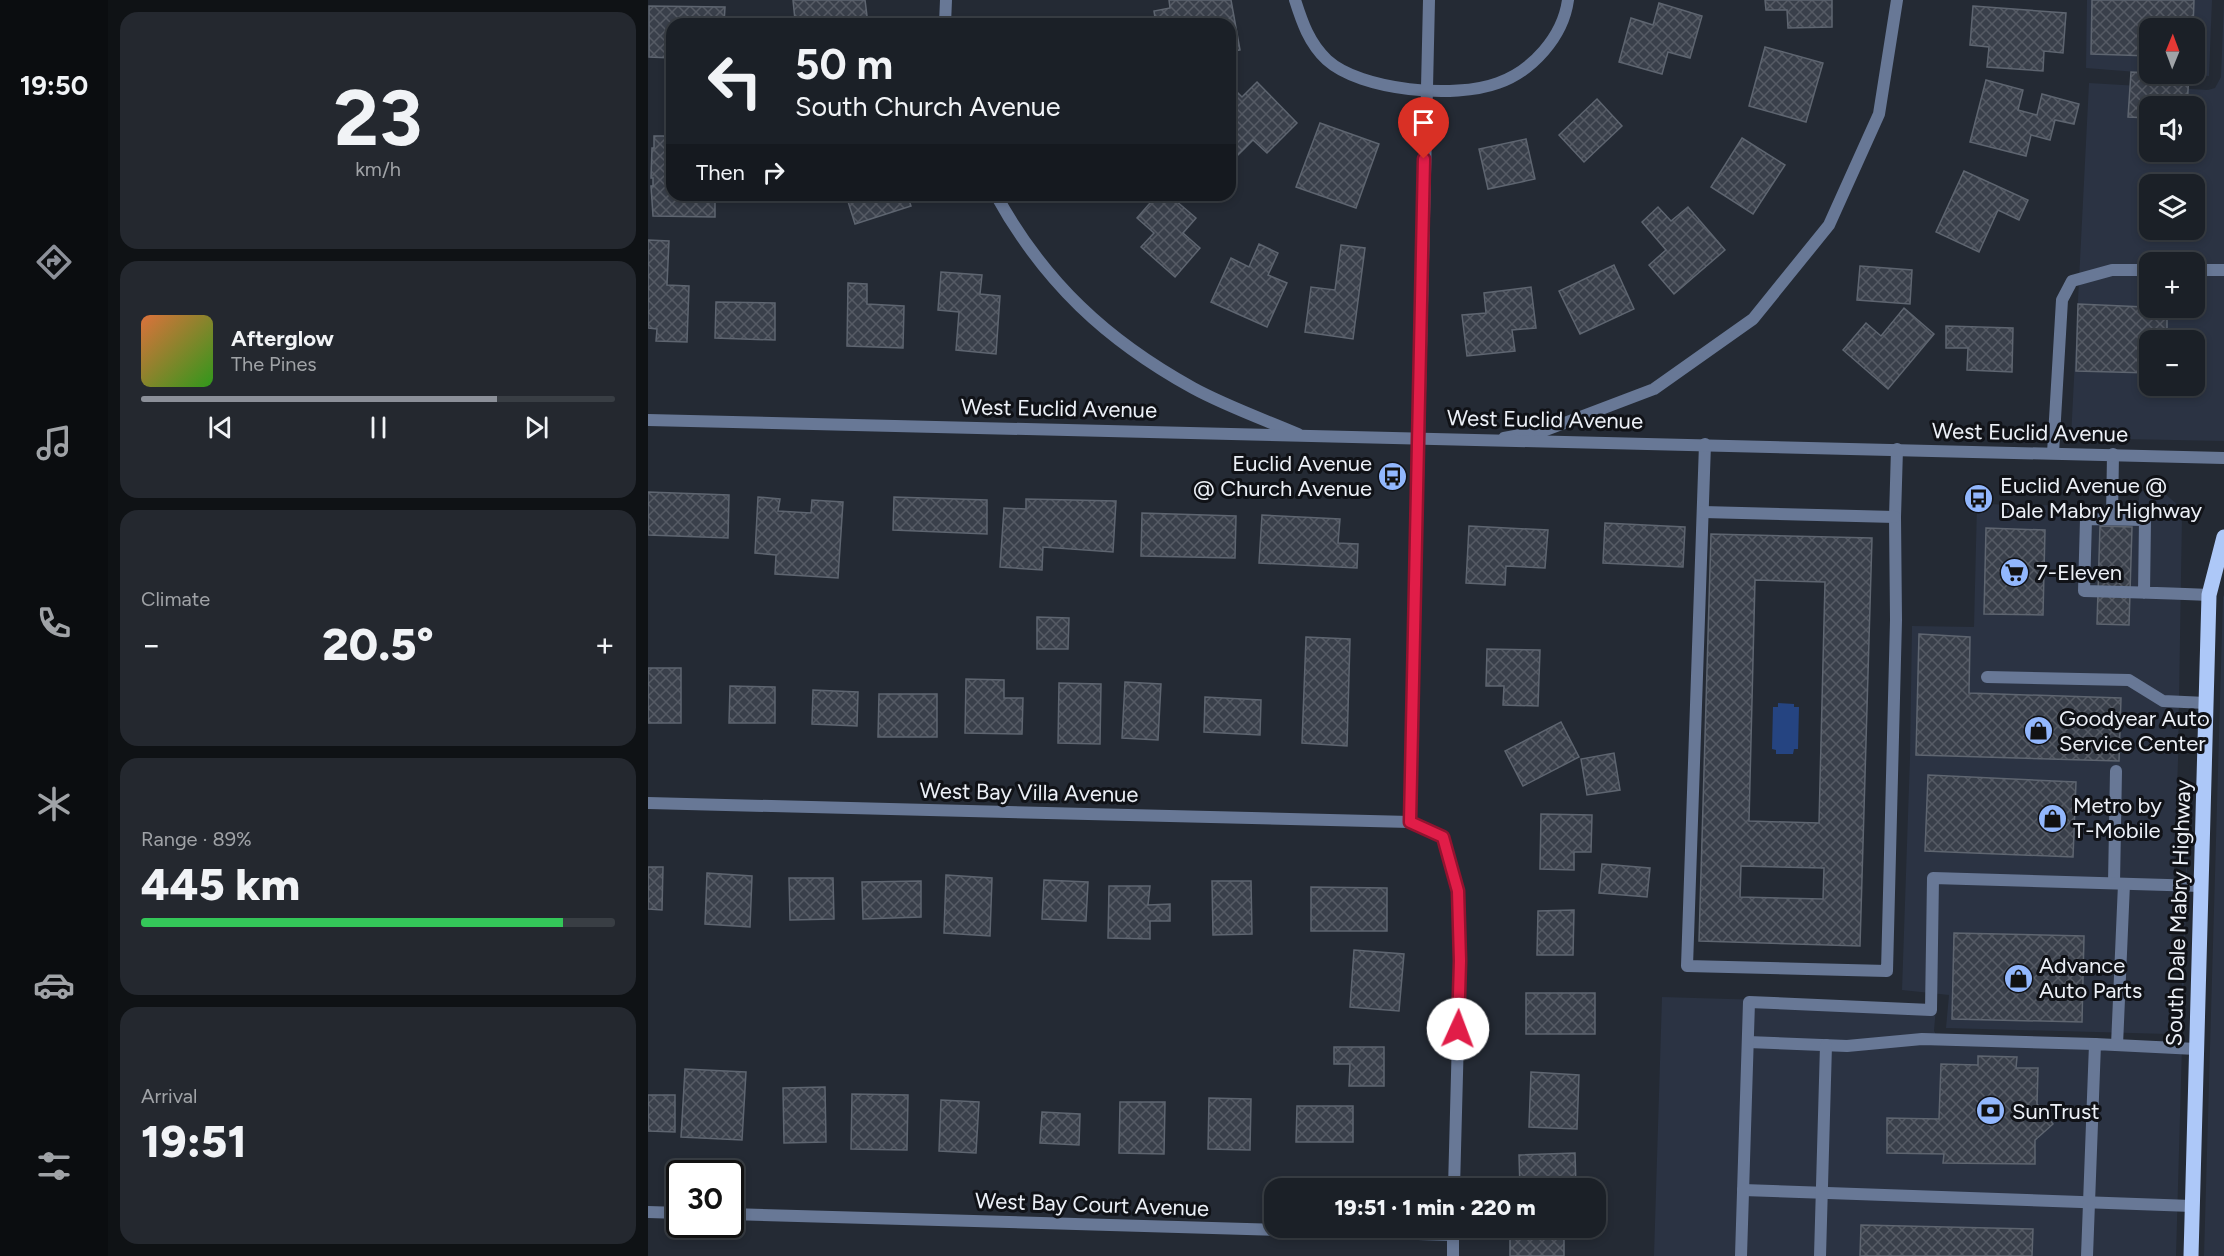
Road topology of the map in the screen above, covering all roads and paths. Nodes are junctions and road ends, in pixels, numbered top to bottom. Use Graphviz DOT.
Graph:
graph roads {
  1 [pos="946,0"];
  2 [pos="1295,0"];
  3 [pos="1429,0"];
  4 [pos="1568,0"];
  5 [pos="1898,0"];
  6 [pos="945,18"];
  7 [pos="1426,90"];
  8 [pos="999,201"];
  9 [pos="2139,270"];
  10 [pos="2205,270"];
  11 [pos="2224,270"];
  12 [pos="648,420"];
  13 [pos="1298,434"];
  14 [pos="1419,437"];
  15 [pos="1497,439"];
  16 [pos="1705,444"];
  17 [pos="1897,449"];
  18 [pos="2054,453"];
  19 [pos="2113,454"];
  20 [pos="2224,458"];
  21 [pos="1703,512"];
  22 [pos="1895,517"];
  23 [pos="2112,519"];
  24 [pos="2224,537"];
  25 [pos="2144,593"];
  26 [pos="2209,595"];
  27 [pos="1987,676"];
  28 [pos="2206,703"];
  29 [pos="2115,771"];
  30 [pos="648,803"];
  31 [pos="1410,822"];
  32 [pos="2119,884"];
  33 [pos="2201,886"];
  34 [pos="1748,1042"];
  35 [pos="2095,1044"];
  36 [pos="1826,1045"];
  37 [pos="2117,1045"];
  38 [pos="2196,1049"];
  39 [pos="1454,1178"];
  40 [pos="1743,1190"];
  41 [pos="1822,1192"];
  42 [pos="2089,1202"];
  43 [pos="2192,1206"];
  44 [pos="648,1212"];
  45 [pos="666,1213"];
  46 [pos="744,1215"];
  47 [pos="1264,1227"];
  48 [pos="1453,1238"];
  49 [pos="1453,1256"];
  50 [pos="1741,1256"];
  51 [pos="1820,1256"];
  52 [pos="2086,1256"];
  53 [pos="2190,1256"];
  1 -- 6 [label="street"];
  2 -- 7 [label="street"];
  3 -- 7 [label="street"];
  4 -- 7 [label="street"];
  5 -- 15 [label="street"];
  7 -- 14 [label="street"];
  8 -- 13 [label="street"];
  9 -- 18 [label="street"];
  10 -- 11 [label="street"];
  12 -- 13 [label="street, West Euclid Avenue"];
  13 -- 14 [label="street, West Euclid Avenue"];
  14 -- 15 [label="street, West Euclid Avenue"];
  14 -- 31 [label="street"];
  15 -- 16 [label="street, West Euclid Avenue"];
  16 -- 17 [label="street, West Euclid Avenue"];
  16 -- 21 [label="street"];
  17 -- 18 [label="street, West Euclid Avenue"];
  17 -- 22 [label="street"];
  18 -- 19 [label="street, West Euclid Avenue"];
  19 -- 20 [label="street, West Euclid Avenue"];
  19 -- 23 [label="street"];
  21 -- 22 [label="street"];
  21 -- 22 [label="street"];
  23 -- 25 [label="street"];
  23 -- 25 [label="street"];
  24 -- 26 [label="main road, South Dale Mabry Highway"];
  25 -- 26 [label="street"];
  26 -- 28 [label="main road, South Dale Mabry Highway"];
  27 -- 28 [label="street"];
  28 -- 33 [label="main road, South Dale Mabry Highway"];
  29 -- 32 [label="street"];
  30 -- 31 [label="street, West Bay Villa Avenue"];
  31 -- 39 [label="street"];
  32 -- 33 [label="street"];
  32 -- 34 [label="street"];
  32 -- 37 [label="street"];
  33 -- 38 [label="main road, South Dale Mabry Highway"];
  34 -- 36 [label="street"];
  34 -- 40 [label="street"];
  35 -- 36 [label="street"];
  35 -- 37 [label="street"];
  35 -- 42 [label="street"];
  36 -- 41 [label="street"];
  37 -- 38 [label="street"];
  38 -- 43 [label="main road, South Dale Mabry Highway"];
  40 -- 41 [label="street"];
  40 -- 50 [label="street"];
  41 -- 42 [label="street"];
  41 -- 51 [label="street"];
  42 -- 43 [label="street"];
  42 -- 52 [label="street"];
  43 -- 53 [label="main road, South Dale Mabry Highway"];
  44 -- 45 [label="street"];
  46 -- 47 [label="street, West Bay Court Avenue"];
  48 -- 49 [label="street"];
}
